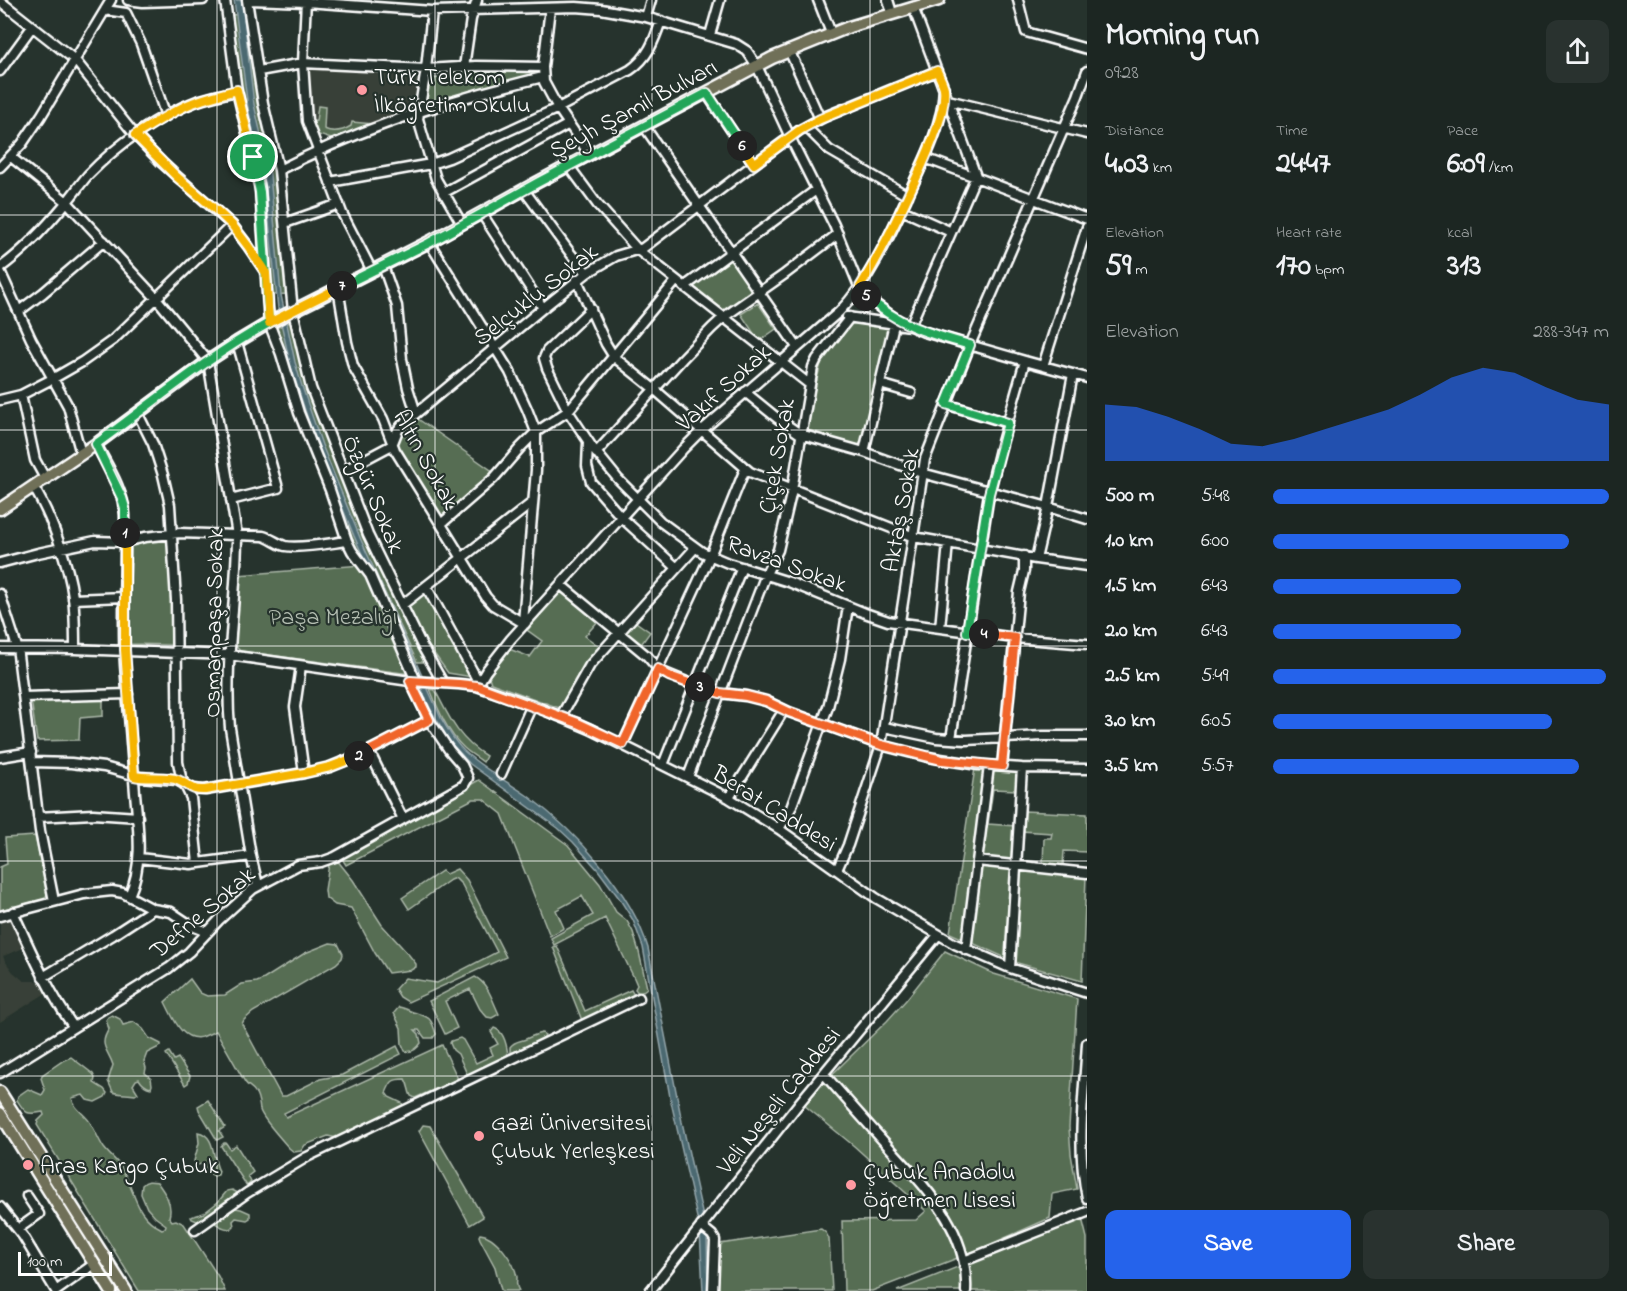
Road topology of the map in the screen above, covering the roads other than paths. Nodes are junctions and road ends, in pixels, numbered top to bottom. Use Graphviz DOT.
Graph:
graph roads {
  1 [pos="111,0"];
  2 [pos="129,0"];
  3 [pos="203,0"];
  4 [pos="225,0"];
  5 [pos="249,0"];
  6 [pos="441,0"];
  7 [pos="477,0"];
  8 [pos="651,0"];
  9 [pos="720,0"];
  10 [pos="818,0"];
  11 [pos="888,0"];
  12 [pos="939,0"];
  13 [pos="1018,0"];
  14 [pos="306,1"];
  15 [pos="4,4"];
  16 [pos="522,4"];
  17 [pos="577,4"];
  18 [pos="913,7"];
  19 [pos="550,8"];
  20 [pos="105,10"];
  21 [pos="474,10"];
  22 [pos="436,11"];
  23 [pos="126,13"];
  24 [pos="892,13"];
  25 [pos="646,17"];
  26 [pos="661,21"];
  27 [pos="32,27"];
  28 [pos="831,33"];
  29 [pos="710,35"];
  30 [pos="1087,49"];
  31 [pos="789,50"];
  32 [pos="75,60"];
  33 [pos="303,63"];
  34 [pos="757,66"];
  35 [pos="464,67"];
  36 [pos="543,67"];
  37 [pos="426,69"];
  38 [pos="0,71"];
  39 [pos="259,71"];
  40 [pos="937,71"];
  41 [pos="1087,71"];
  42 [pos="543,77"];
  43 [pos="944,88"];
  44 [pos="237,90"];
  45 [pos="707,93"];
  46 [pos="948,100"];
  47 [pos="558,108"];
  48 [pos="418,113"];
  49 [pos="166,116"];
  50 [pos="820,119"];
  51 [pos="569,124"];
  52 [pos="644,126"];
  53 [pos="806,126"];
  54 [pos="1064,127"];
  55 [pos="1087,134"];
  56 [pos="135,135"];
  57 [pos="790,137"];
  58 [pos="318,150"];
  59 [pos="590,155"];
  60 [pos="11,157"];
  61 [pos="925,158"];
  62 [pos="431,164"];
  63 [pos="754,164"];
  64 [pos="569,166"];
  65 [pos="0,167"];
  66 [pos="279,170"];
  67 [pos="976,176"];
  68 [pos="330,182"];
  69 [pos="524,190"];
  70 [pos="816,190"];
  71 [pos="443,194"];
  72 [pos="908,196"];
  73 [pos="1033,199"];
  74 [pos="67,202"];
  75 [pos="339,204"];
  76 [pos="698,207"];
  77 [pos="902,210"];
  78 [pos="482,214"];
  79 [pos="1087,219"];
  80 [pos="285,223"];
  81 [pos="462,224"];
  82 [pos="232,225"];
  83 [pos="1087,226"];
  84 [pos="951,232"];
  85 [pos="838,234"];
  86 [pos="104,241"];
  87 [pos="429,243"];
  88 [pos="638,250"];
  89 [pos="731,253"];
  90 [pos="383,266"];
  91 [pos="0,269"];
  92 [pos="372,271"];
  93 [pos="266,273"];
  94 [pos="587,273"];
  95 [pos="577,280"];
  96 [pos="676,281"];
  97 [pos="684,287"];
  98 [pos="860,287"];
  99 [pos="338,288"];
  100 [pos="758,293"];
  101 [pos="157,299"];
  102 [pos="543,308"];
  103 [pos="591,309"];
  104 [pos="293,310"];
  105 [pos="19,311"];
  106 [pos="850,317"];
  107 [pos="724,318"];
  108 [pos="830,320"];
  109 [pos="272,322"];
  110 [pos="894,324"];
  111 [pos="910,326"];
  112 [pos="237,342"];
  113 [pos="970,345"];
  114 [pos="797,347"];
  115 [pos="495,349"];
  116 [pos="614,357"];
  117 [pos="208,361"];
  118 [pos="780,362"];
  119 [pos="1025,362"];
  120 [pos="1043,366"];
  121 [pos="1073,374"];
  122 [pos="54,378"];
  123 [pos="1087,378"];
  124 [pos="809,384"];
  125 [pos="880,384"];
  126 [pos="654,389"];
  127 [pos="746,392"];
  128 [pos="911,393"];
  129 [pos="21,396"];
  130 [pos="0,400"];
  131 [pos="946,404"];
  132 [pos="568,411"];
  133 [pos="416,413"];
  134 [pos="138,414"];
  135 [pos="1008,423"];
  136 [pos="701,431"];
  137 [pos="536,432"];
  138 [pos="801,434"];
  139 [pos="588,443"];
  140 [pos="96,444"];
  141 [pos="392,445"];
  142 [pos="864,452"];
  143 [pos="596,453"];
  144 [pos="81,454"];
  145 [pos="746,469"];
  146 [pos="343,471"];
  147 [pos="922,473"];
  148 [pos="46,480"];
  149 [pos="34,488"];
  150 [pos="792,490"];
  151 [pos="990,492"];
  152 [pos="231,500"];
  153 [pos="638,500"];
  154 [pos="533,502"];
  155 [pos="1048,507"];
  156 [pos="0,509"];
  157 [pos="622,518"];
  158 [pos="1087,519"];
  159 [pos="441,524"];
  160 [pos="172,534"];
  161 [pos="237,535"];
  162 [pos="914,537"];
  163 [pos="347,541"];
  164 [pos="125,542"];
  165 [pos="948,543"];
  166 [pos="60,548"];
  167 [pos="695,548"];
  168 [pos="980,548"];
  169 [pos="710,556"];
  170 [pos="1024,556"];
  171 [pos="1036,559"];
  172 [pos="461,560"];
  173 [pos="0,563"];
  174 [pos="1087,566"];
  175 [pos="742,567"];
  176 [pos="677,568"];
  177 [pos="766,574"];
  178 [pos="561,585"];
  179 [pos="426,586"];
  180 [pos="0,594"];
  181 [pos="124,597"];
  182 [pos="74,598"];
  183 [pos="402,605"];
  184 [pos="848,606"];
  185 [pos="524,623"];
  186 [pos="899,623"];
  187 [pos="940,628"];
  188 [pos="967,632"];
  189 [pos="618,633"];
  190 [pos="1015,638"];
  191 [pos="1087,644"];
  192 [pos="17,647"];
  193 [pos="0,648"];
  194 [pos="75,649"];
  195 [pos="125,650"];
  196 [pos="177,653"];
  197 [pos="229,656"];
  198 [pos="301,666"];
  199 [pos="658,669"];
  200 [pos="413,681"];
  201 [pos="443,682"];
  202 [pos="478,685"];
  203 [pos="694,685"];
  204 [pos="720,693"];
  205 [pos="128,694"];
  206 [pos="24,697"];
  207 [pos="532,705"];
  208 [pos="784,710"];
  209 [pos="561,716"];
  210 [pos="429,720"];
  211 [pos="823,724"];
  212 [pos="884,728"];
  213 [pos="1087,736"];
  214 [pos="1003,738"];
  215 [pos="951,740"];
  216 [pos="623,744"];
  217 [pos="881,745"];
  218 [pos="369,751"];
  219 [pos="31,752"];
  220 [pos="0,757"];
  221 [pos="32,762"];
  222 [pos="663,765"];
  223 [pos="989,766"];
  224 [pos="1002,766"];
  225 [pos="1022,768"];
  226 [pos="1087,769"];
  227 [pos="304,773"];
  228 [pos="501,774"];
  229 [pos="134,776"];
  230 [pos="688,777"];
  231 [pos="239,784"];
  232 [pos="185,785"];
  233 [pos="729,798"];
  234 [pos="38,817"];
  235 [pos="138,817"];
  236 [pos="403,819"];
  237 [pos="780,829"];
  238 [pos="250,856"];
  239 [pos="139,858"];
  240 [pos="977,861"];
  241 [pos="198,863"];
  242 [pos="1017,865"];
  243 [pos="837,870"];
  244 [pos="1087,873"];
  245 [pos="258,885"];
  246 [pos="129,896"];
  247 [pos="54,901"];
  248 [pos="153,909"];
  249 [pos="13,912"];
  250 [pos="0,916"];
  251 [pos="208,932"];
  252 [pos="938,935"];
  253 [pos="966,950"];
  254 [pos="1010,968"];
  255 [pos="43,977"];
  256 [pos="1087,993"];
  257 [pos="639,998"];
  258 [pos="73,1026"];
  259 [pos="1087,1043"];
  260 [pos="0,1073"];
  261 [pos="824,1074"];
  262 [pos="0,1092"];
  263 [pos="0,1113"];
  264 [pos="1084,1150"];
  265 [pos="27,1196"];
  266 [pos="1087,1198"];
  267 [pos="0,1207"];
  268 [pos="1087,1212"];
  269 [pos="701,1226"];
  270 [pos="18,1228"];
  271 [pos="195,1230"];
  272 [pos="964,1261"];
  273 [pos="94,1264"];
  274 [pos="56,1291"];
  275 [pos="111,1291"];
  276 [pos="126,1291"];
  277 [pos="650,1291"];
  278 [pos="713,1291"];
  279 [pos="966,1291"];
  1 -- 20 [label="street"];
  2 -- 3 [label="street"];
  2 -- 23 [label="street"];
  4 -- 44 [label="street"];
  5 -- 14 [label="street"];
  5 -- 39 [label="street, Özgür Sokak"];
  6 -- 22 [label="street"];
  7 -- 21 [label="street"];
  8 -- 25 [label="street"];
  9 -- 29 [label="street"];
  10 -- 28 [label="street"];
  11 -- 24 [label="street"];
  12 -- 18 [label="main road, Şeyh Şamil Bulvarı"];
  13 -- 30 [label="street"];
  14 -- 22 [label="street"];
  14 -- 33 [label="street"];
  15 -- 27 [label="street"];
  16 -- 19 [label="street"];
  16 -- 21 [label="street"];
  17 -- 19 [label="street"];
  17 -- 25 [label="street"];
  18 -- 24 [label="main road, Şeyh Şamil Bulvarı"];
  18 -- 40 [label="street"];
  19 -- 36 [label="street"];
  20 -- 23 [label="street"];
  20 -- 32 [label="street"];
  21 -- 22 [label="street"];
  21 -- 35 [label="street"];
  22 -- 37 [label="street"];
  23 -- 49 [label="street"];
  24 -- 28 [label="main road, Şeyh Şamil Bulvarı"];
  25 -- 26 [label="street"];
  26 -- 29 [label="street"];
  26 -- 47 [label="street"];
  27 -- 32 [label="street"];
  27 -- 38 [label="street"];
  28 -- 31 [label="main road, Şeyh Şamil Bulvarı"];
  29 -- 34 [label="street"];
  31 -- 34 [label="main road, Şeyh Şamil Bulvarı"];
  31 -- 50 [label="street"];
  32 -- 56 [label="street"];
  32 -- 60 [label="street"];
  33 -- 37 [label="street"];
  33 -- 39 [label="street"];
  33 -- 58 [label="street"];
  34 -- 45 [label="main road, Şeyh Şamil Bulvarı"];
  34 -- 57 [label="street"];
  35 -- 36 [label="street"];
  35 -- 37 [label="street"];
  36 -- 42 [label="street"];
  37 -- 48 [label="street"];
  39 -- 66 [label="street, Özgür Sokak"];
  40 -- 43 [label="street"];
  40 -- 50 [label="street, Selçuklu Sokak"];
  41 -- 54 [label="street, Aktaş Sokak"];
  42 -- 47 [label="street"];
  42 -- 48 [label="street"];
  43 -- 46 [label="street"];
  43 -- 61 [label="street, Vakıf Sokak"];
  44 -- 49 [label="street"];
  44 -- 93 [label="street"];
  45 -- 52 [label="main road, Şeyh Şamil Bulvarı"];
  45 -- 63 [label="street"];
  46 -- 54 [label="street"];
  46 -- 67 [label="street"];
  47 -- 51 [label="street"];
  47 -- 62 [label="street"];
  48 -- 58 [label="street"];
  48 -- 62 [label="street"];
  49 -- 56 [label="street"];
  50 -- 53 [label="street, Selçuklu Sokak"];
  51 -- 59 [label="street"];
  51 -- 71 [label="street"];
  52 -- 59 [label="main road, Şeyh Şamil Bulvarı"];
  52 -- 76 [label="street"];
  53 -- 57 [label="street, Selçuklu Sokak"];
  53 -- 72 [label="street"];
  54 -- 55 [label="street"];
  54 -- 73 [label="street, Aktaş Sokak"];
  56 -- 74 [label="street"];
  56 -- 82 [label="street"];
  57 -- 63 [label="street, Selçuklu Sokak"];
  57 -- 70 [label="street"];
  58 -- 66 [label="street"];
  58 -- 68 [label="street"];
  59 -- 64 [label="main road, Şeyh Şamil Bulvarı"];
  60 -- 65 [label="street"];
  60 -- 74 [label="street"];
  61 -- 67 [label="street"];
  61 -- 72 [label="street, Vakıf Sokak"];
  62 -- 68 [label="street"];
  62 -- 71 [label="street"];
  63 -- 76 [label="street, Selçuklu Sokak"];
  64 -- 69 [label="main road, Şeyh Şamil Bulvarı"];
  64 -- 88 [label="street"];
  66 -- 80 [label="street, Özgür Sokak"];
  67 -- 73 [label="street"];
  67 -- 84 [label="street"];
  68 -- 75 [label="street"];
  69 -- 78 [label="main road, Şeyh Şamil Bulvarı"];
  69 -- 94 [label="street"];
  70 -- 85 [label="street"];
  70 -- 89 [label="street"];
  71 -- 81 [label="street"];
  72 -- 77 [label="street, Vakıf Sokak"];
  73 -- 79 [label="street"];
  73 -- 113 [label="street, Aktaş Sokak"];
  74 -- 86 [label="street"];
  74 -- 91 [label="street"];
  75 -- 80 [label="street"];
  75 -- 92 [label="street"];
  76 -- 88 [label="street, Selçuklu Sokak"];
  76 -- 89 [label="street"];
  77 -- 84 [label="street"];
  77 -- 98 [label="street, Vakıf Sokak"];
  78 -- 81 [label="main road, Şeyh Şamil Bulvarı"];
  78 -- 102 [label="street"];
  80 -- 104 [label="street, Özgür Sokak"];
  81 -- 87 [label="main road, Şeyh Şamil Bulvarı"];
  82 -- 93 [label="street"];
  82 -- 101 [label="street"];
  83 -- 120 [label="street"];
  84 -- 111 [label="street"];
  85 -- 98 [label="street"];
  85 -- 100 [label="street"];
  86 -- 101 [label="street"];
  86 -- 105 [label="street"];
  87 -- 90 [label="main road, Şeyh Şamil Bulvarı"];
  87 -- 115 [label="street"];
  88 -- 94 [label="street, Selçuklu Sokak"];
  88 -- 96 [label="street"];
  89 -- 97 [label="street"];
  89 -- 100 [label="street"];
  90 -- 92 [label="main road, Şeyh Şamil Bulvarı"];
  90 -- 133 [label="street"];
  91 -- 105 [label="street"];
  92 -- 99 [label="main road, Şeyh Şamil Bulvarı"];
  93 -- 109 [label="street"];
  94 -- 95 [label="street, Selçuklu Sokak"];
  95 -- 102 [label="street, Selçuklu Sokak"];
  95 -- 103 [label="street"];
  96 -- 97 [label="street"];
  96 -- 116 [label="street"];
  97 -- 107 [label="street"];
  98 -- 108 [label="street, Vakıf Sokak"];
  98 -- 111 [label="street"];
  99 -- 104 [label="main road, Şeyh Şamil Bulvarı"];
  99 -- 141 [label="street, Altın Sokak"];
  100 -- 107 [label="street"];
  100 -- 114 [label="street"];
  101 -- 117 [label="street"];
  101 -- 122 [label="street"];
  102 -- 115 [label="street, Selçuklu Sokak"];
  103 -- 116 [label="street"];
  103 -- 132 [label="street, Ravza Sokak"];
  104 -- 109 [label="main road, Şeyh Şamil Bulvarı"];
  104 -- 146 [label="street, Özgür Sokak"];
  105 -- 122 [label="street"];
  106 -- 108 [label="street"];
  106 -- 110 [label="street"];
  106 -- 124 [label="street, Çiçek Sokak"];
  107 -- 118 [label="street"];
  107 -- 126 [label="street"];
  108 -- 114 [label="street, Vakıf Sokak"];
  109 -- 112 [label="main road"];
  109 -- 163 [label="street"];
  110 -- 111 [label="street"];
  110 -- 125 [label="street"];
  111 -- 113 [label="street"];
  112 -- 117 [label="main road"];
  112 -- 152 [label="street"];
  113 -- 119 [label="street"];
  113 -- 131 [label="street, Aktaş Sokak"];
  114 -- 118 [label="street, Vakıf Sokak"];
  115 -- 133 [label="street, Selçuklu Sokak"];
  115 -- 137 [label="street"];
  116 -- 126 [label="street"];
  116 -- 132 [label="street"];
  117 -- 134 [label="main road"];
  117 -- 152 [label="street, Osmanpaşa Sokak"];
  118 -- 124 [label="street"];
  118 -- 127 [label="street, Vakıf Sokak"];
  119 -- 120 [label="street"];
  119 -- 135 [label="street"];
  120 -- 121 [label="street"];
  121 -- 123 [label="street"];
  121 -- 155 [label="street"];
  122 -- 129 [label="street"];
  122 -- 144 [label="street"];
  124 -- 138 [label="street, Çiçek Sokak"];
  125 -- 128 [label="street"];
  125 -- 142 [label="street"];
  126 -- 136 [label="street"];
  126 -- 143 [label="street"];
  127 -- 136 [label="street, Vakıf Sokak"];
  127 -- 138 [label="street"];
  129 -- 130 [label="street"];
  129 -- 148 [label="street"];
  131 -- 135 [label="street"];
  131 -- 147 [label="street, Aktaş Sokak"];
  132 -- 137 [label="street"];
  132 -- 139 [label="street, Ravza Sokak"];
  133 -- 141 [label="street, Selçuklu Sokak"];
  134 -- 140 [label="main road"];
  134 -- 160 [label="street"];
  135 -- 151 [label="street"];
  136 -- 145 [label="street"];
  136 -- 153 [label="street, Vakıf Sokak"];
  137 -- 154 [label="street"];
  137 -- 159 [label="street"];
  138 -- 142 [label="street"];
  138 -- 150 [label="street, Çiçek Sokak"];
  139 -- 143 [label="street, Ravza Sokak"];
  139 -- 157 [label="street"];
  140 -- 144 [label="main road"];
  140 -- 164 [label="street"];
  141 -- 146 [label="street, Selçuklu Sokak"];
  141 -- 159 [label="street, Altın Sokak"];
  142 -- 147 [label="street"];
  143 -- 153 [label="street, Ravza Sokak"];
  144 -- 148 [label="main road"];
  145 -- 150 [label="street"];
  145 -- 169 [label="street"];
  146 -- 183 [label="street, Özgür Sokak"];
  147 -- 151 [label="street"];
  147 -- 162 [label="street, Aktaş Sokak"];
  148 -- 149 [label="main road"];
  149 -- 156 [label="main road"];
  149 -- 166 [label="street"];
  150 -- 162 [label="street"];
  150 -- 177 [label="street, Çiçek Sokak"];
  151 -- 155 [label="street"];
  151 -- 168 [label="street"];
  152 -- 161 [label="street, Osmanpaşa Sokak"];
  153 -- 157 [label="street, Vakıf Sokak"];
  153 -- 167 [label="street, Ravza Sokak"];
  154 -- 172 [label="street"];
  154 -- 185 [label="street"];
  155 -- 158 [label="street"];
  155 -- 171 [label="street"];
  157 -- 176 [label="street"];
  157 -- 178 [label="street, Vakıf Sokak"];
  159 -- 172 [label="street, Altın Sokak"];
  160 -- 161 [label="street"];
  160 -- 164 [label="street"];
  160 -- 196 [label="street"];
  161 -- 163 [label="street"];
  161 -- 197 [label="street, Osmanpaşa Sokak"];
  162 -- 165 [label="street"];
  162 -- 186 [label="street, Aktaş Sokak"];
  163 -- 200 [label="street"];
  164 -- 166 [label="street"];
  164 -- 181 [label="street"];
  165 -- 168 [label="street"];
  165 -- 187 [label="street"];
  166 -- 173 [label="street"];
  166 -- 182 [label="street"];
  167 -- 169 [label="street, Ravza Sokak"];
  167 -- 176 [label="street"];
  168 -- 170 [label="street"];
  168 -- 188 [label="street"];
  169 -- 175 [label="street, Ravza Sokak"];
  169 -- 199 [label="street"];
  170 -- 171 [label="street"];
  170 -- 190 [label="street"];
  171 -- 174 [label="street"];
  172 -- 179 [label="street"];
  172 -- 185 [label="street, Altın Sokak"];
  175 -- 177 [label="street, Ravza Sokak"];
  175 -- 203 [label="street"];
  176 -- 189 [label="street"];
  177 -- 184 [label="street, Ravza Sokak"];
  177 -- 204 [label="street, Çiçek Sokak"];
  178 -- 185 [label="street, Vakıf Sokak"];
  178 -- 189 [label="street"];
  179 -- 183 [label="street"];
  179 -- 202 [label="street"];
  180 -- 192 [label="street"];
  181 -- 182 [label="street"];
  181 -- 195 [label="street"];
  182 -- 194 [label="street"];
  183 -- 201 [label="street, Özgür Sokak"];
  184 -- 186 [label="street, Ravza Sokak"];
  184 -- 211 [label="street"];
  185 -- 202 [label="street, Vakıf Sokak"];
  186 -- 187 [label="street, Ravza Sokak"];
  186 -- 212 [label="street, Aktaş Sokak"];
  187 -- 188 [label="street, Ravza Sokak"];
  188 -- 190 [label="street, Ravza Sokak"];
  188 -- 215 [label="street"];
  189 -- 199 [label="street"];
  189 -- 209 [label="street"];
  190 -- 191 [label="street, Ravza Sokak"];
  190 -- 214 [label="street"];
  192 -- 193 [label="street"];
  192 -- 194 [label="street"];
  192 -- 206 [label="street"];
  194 -- 195 [label="street"];
  195 -- 196 [label="street"];
  195 -- 205 [label="street"];
  196 -- 197 [label="street"];
  196 -- 232 [label="street"];
  197 -- 198 [label="street"];
  197 -- 231 [label="street, Osmanpaşa Sokak"];
  198 -- 200 [label="street"];
  198 -- 227 [label="street"];
  199 -- 203 [label="street"];
  199 -- 216 [label="street"];
  200 -- 201 [label="street, Berat Caddesi"];
  200 -- 210 [label="street"];
  201 -- 202 [label="street, Berat Caddesi"];
  202 -- 207 [label="street, Berat Caddesi"];
  203 -- 204 [label="street"];
  203 -- 222 [label="street"];
  204 -- 208 [label="street"];
  204 -- 230 [label="street, Çiçek Sokak"];
  205 -- 206 [label="street"];
  205 -- 229 [label="street"];
  206 -- 219 [label="street"];
  207 -- 209 [label="street, Berat Caddesi"];
  207 -- 228 [label="street"];
  208 -- 211 [label="street"];
  208 -- 233 [label="street"];
  209 -- 216 [label="street, Berat Caddesi"];
  210 -- 218 [label="street"];
  210 -- 236 [label="street, Defne Sokak"];
  211 -- 217 [label="street"];
  211 -- 237 [label="street"];
  212 -- 215 [label="street"];
  212 -- 217 [label="street, Aktaş Sokak"];
  213 -- 214 [label="street"];
  214 -- 215 [label="street"];
  214 -- 224 [label="street"];
  216 -- 222 [label="street, Berat Caddesi"];
  217 -- 223 [label="street"];
  217 -- 243 [label="street, Aktaş Sokak"];
  218 -- 227 [label="street"];
  218 -- 236 [label="street"];
  219 -- 220 [label="street"];
  219 -- 221 [label="street"];
  221 -- 229 [label="street"];
  221 -- 234 [label="street"];
  222 -- 230 [label="street, Berat Caddesi"];
  223 -- 224 [label="street"];
  223 -- 240 [label="street"];
  224 -- 225 [label="street"];
  225 -- 226 [label="street"];
  225 -- 242 [label="street"];
  227 -- 231 [label="street"];
  229 -- 232 [label="street"];
  229 -- 235 [label="street"];
  230 -- 233 [label="street, Berat Caddesi"];
  231 -- 232 [label="street"];
  231 -- 238 [label="street, Osmanpaşa Sokak"];
  232 -- 241 [label="street"];
  233 -- 237 [label="street, Berat Caddesi"];
  234 -- 235 [label="street"];
  234 -- 247 [label="street"];
  235 -- 239 [label="street"];
  236 -- 245 [label="street, Defne Sokak"];
  237 -- 243 [label="street, Berat Caddesi"];
  238 -- 241 [label="street"];
  238 -- 245 [label="street, Osmanpaşa Sokak"];
  239 -- 241 [label="street"];
  239 -- 246 [label="street"];
  240 -- 242 [label="street"];
  240 -- 253 [label="street"];
  242 -- 244 [label="street"];
  242 -- 254 [label="street"];
  243 -- 252 [label="street, Berat Caddesi"];
  245 -- 251 [label="street, Defne Sokak"];
  246 -- 247 [label="street"];
  246 -- 248 [label="street"];
  247 -- 249 [label="street"];
  248 -- 251 [label="street"];
  248 -- 255 [label="street"];
  249 -- 250 [label="street"];
  249 -- 255 [label="street"];
  251 -- 258 [label="street, Defne Sokak"];
  252 -- 253 [label="street, Berat Caddesi"];
  252 -- 261 [label="street, Veli Neşeli Caddesi"];
  253 -- 254 [label="street, Berat Caddesi"];
  254 -- 256 [label="street, Berat Caddesi"];
  255 -- 258 [label="street"];
  257 -- 271 [label="street"];
  258 -- 260 [label="street, Defne Sokak"];
  259 -- 264 [label="street"];
  261 -- 269 [label="street, Veli Neşeli Caddesi"];
  261 -- 272 [label="street"];
  262 -- 276 [label="main road"];
  263 -- 273 [label="main road"];
  264 -- 266 [label="street"];
  265 -- 270 [label="street"];
  267 -- 270 [label="street"];
  268 -- 272 [label="street"];
  269 -- 277 [label="street, Veli Neşeli Caddesi"];
  269 -- 278 [label="street"];
  270 -- 274 [label="street"];
  272 -- 279 [label="street"];
  273 -- 274 [label="street"];
  273 -- 275 [label="main road"];
}
